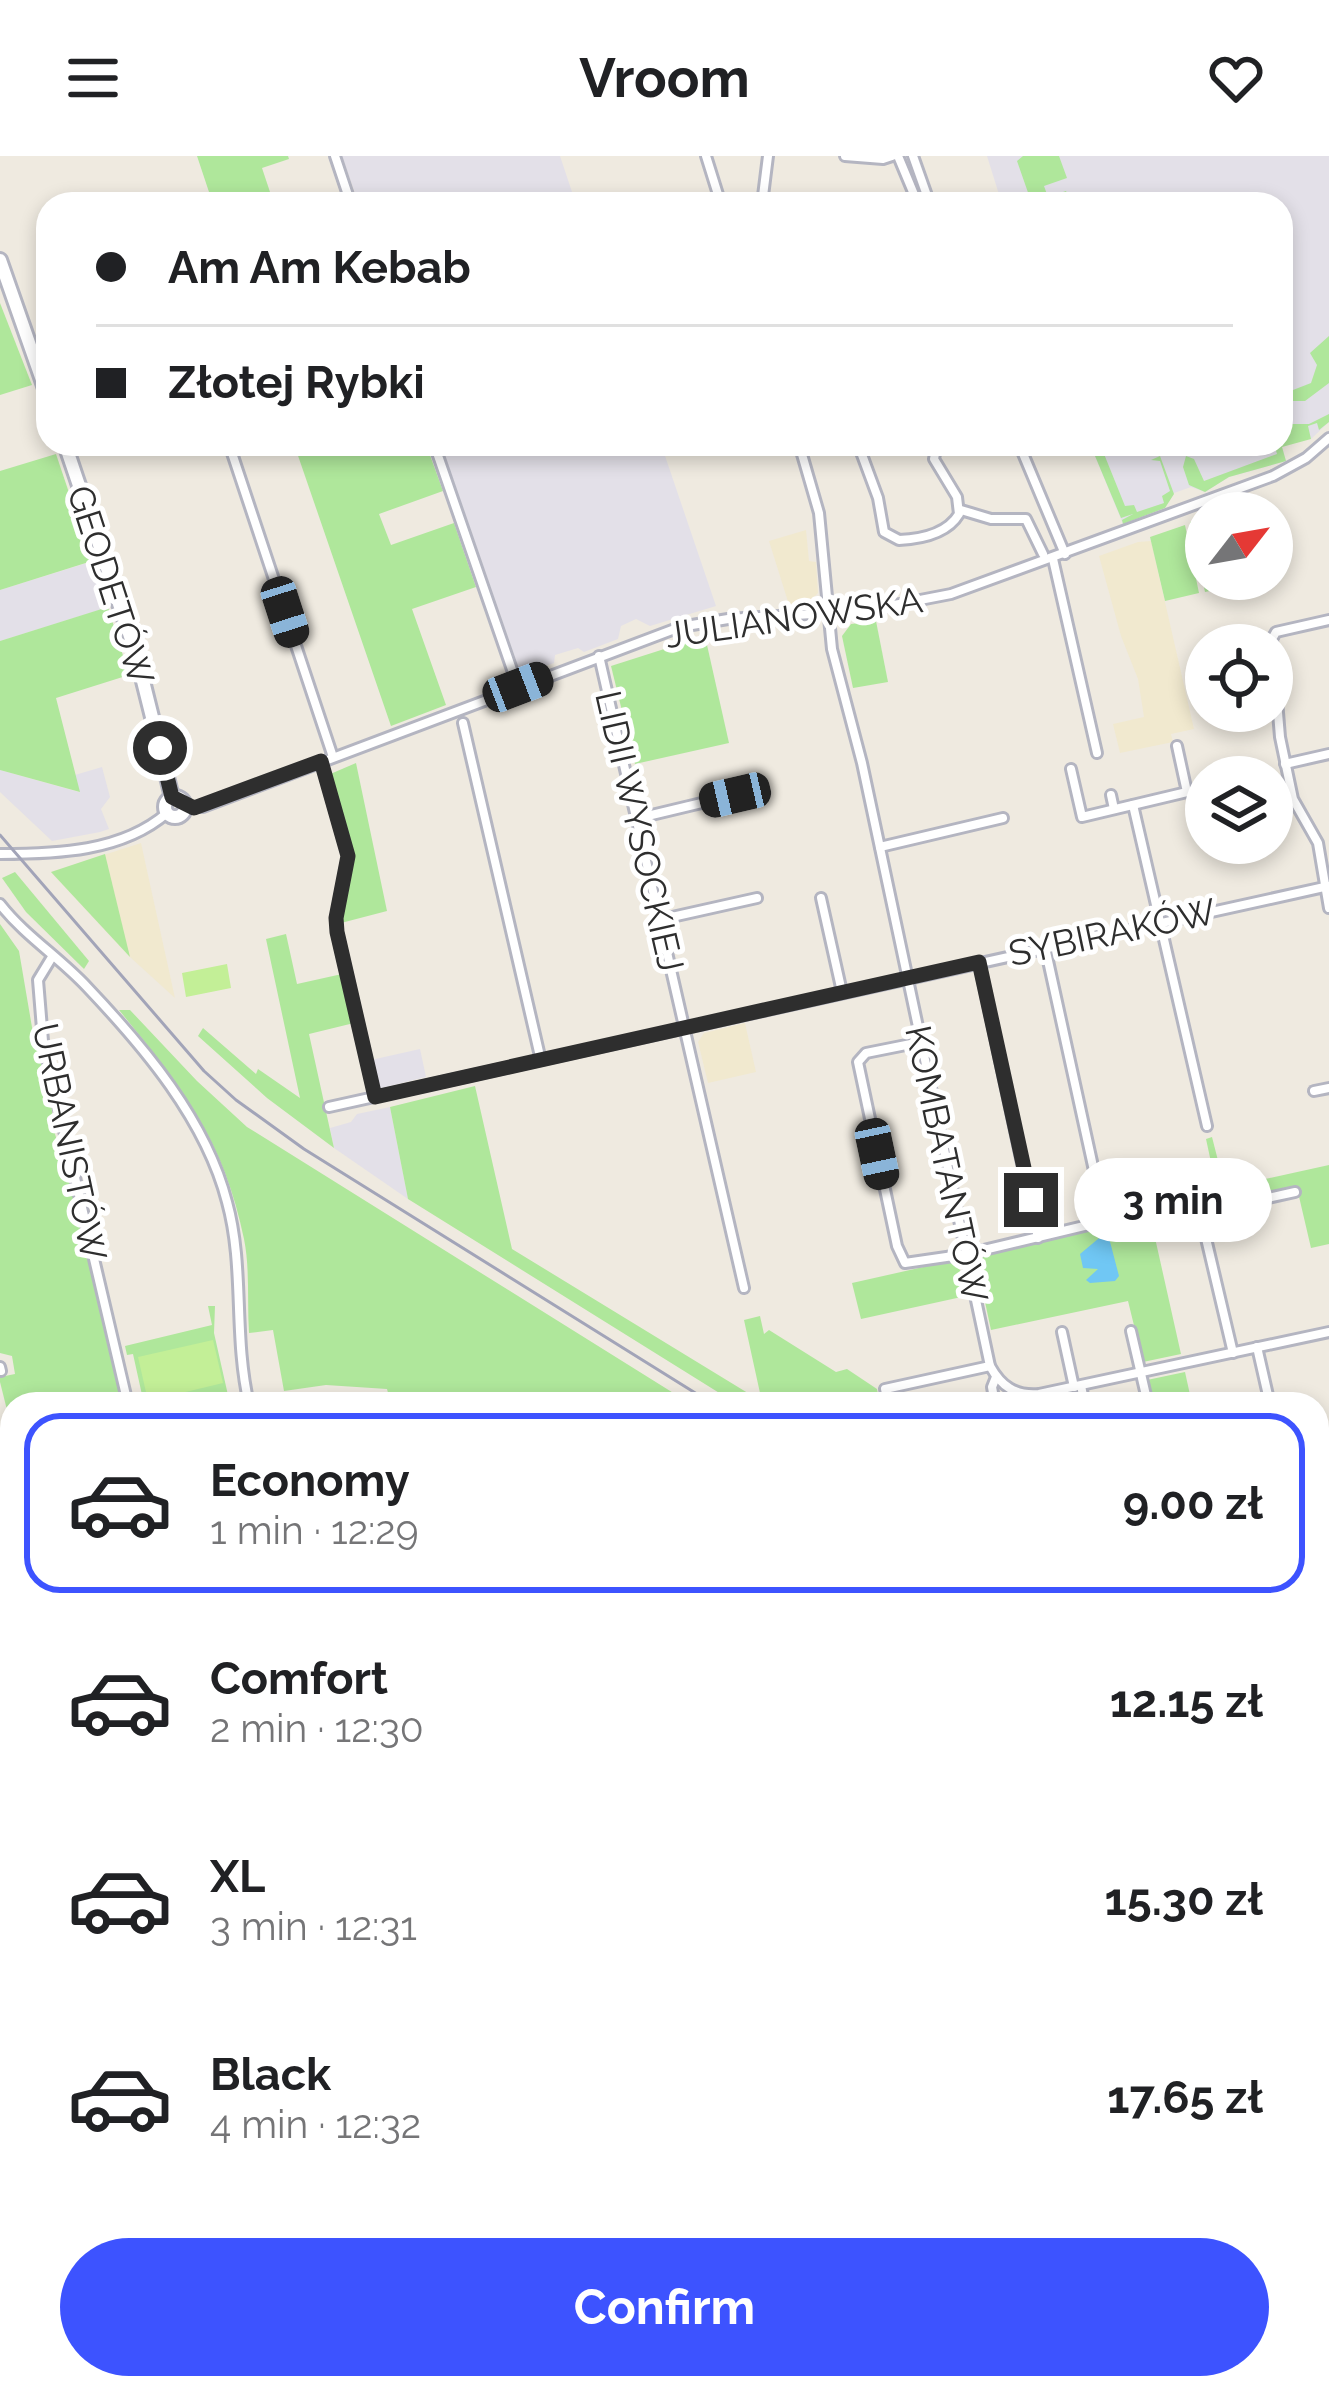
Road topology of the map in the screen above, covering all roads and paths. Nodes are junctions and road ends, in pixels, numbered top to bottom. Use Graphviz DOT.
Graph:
graph roads {
  1 [pos="334,156"];
  2 [pos="706,156"];
  3 [pos="768,156"];
  4 [pos="845,156"];
  5 [pos="895,156"];
  6 [pos="913,156"];
  7 [pos="347,192"];
  8 [pos="717,192"];
  9 [pos="764,192"];
  10 [pos="912,192"];
  11 [pos="926,192"];
  12 [pos="0,260"];
  13 [pos="36,363"];
  14 [pos="1329,438"];
  15 [pos="68,456"];
  16 [pos="233,456"];
  17 [pos="438,456"];
  18 [pos="803,456"];
  19 [pos="862,456"];
  20 [pos="934,456"];
  21 [pos="1023,456"];
  22 [pos="960,510"];
  23 [pos="1065,554"];
  24 [pos="1048,556"];
  25 [pos="828,613"];
  26 [pos="1329,620"];
  27 [pos="599,656"];
  28 [pos="518,687"];
  29 [pos="463,723"];
  30 [pos="1177,746"];
  31 [pos="1097,753"];
  32 [pos="1329,754"];
  33 [pos="1284,756"];
  34 [pos="333,757"];
  35 [pos="321,761"];
  36 [pos="1293,762"];
  37 [pos="1071,769"];
  38 [pos="735,795"];
  39 [pos="1111,795"];
  40 [pos="172,797"];
  41 [pos="1293,799"];
  42 [pos="1133,805"];
  43 [pos="186,807"];
  44 [pos="1114,809"];
  45 [pos="167,813"];
  46 [pos="639,818"];
  47 [pos="1003,818"];
  48 [pos="880,847"];
  49 [pos="0,854"];
  50 [pos="1327,887"];
  51 [pos="757,898"];
  52 [pos="821,898"];
  53 [pos="0,904"];
  54 [pos="1329,908"];
  55 [pos="662,919"];
  56 [pos="1160,921"];
  57 [pos="1045,947"];
  58 [pos="52,957"];
  59 [pos="979,962"];
  60 [pos="907,977"];
  61 [pos="842,992"];
  62 [pos="685,1029"];
  63 [pos="921,1042"];
  64 [pos="539,1052"];
  65 [pos="1329,1088"];
  66 [pos="1314,1091"];
  67 [pos="375,1097"];
  68 [pos="329,1107"];
  69 [pos="1207,1126"];
  70 [pos="1295,1192"];
  71 [pos="1038,1238"];
  72 [pos="967,1254"];
  73 [pos="744,1288"];
  74 [pos="1131,1331"];
  75 [pos="1063,1332"];
  76 [pos="1329,1332"];
  77 [pos="1258,1347"];
  78 [pos="1233,1353"];
  79 [pos="990,1366"];
  80 [pos="1141,1372"];
  81 [pos="996,1377"];
  82 [pos="1077,1386"];
  83 [pos="125,1392"];
  84 [pos="247,1392"];
  85 [pos="886,1392"];
  86 [pos="993,1392"];
  87 [pos="1020,1392"];
  88 [pos="1046,1392"];
  89 [pos="1079,1392"];
  90 [pos="1145,1392"];
  91 [pos="1267,1392"];
  1 -- 7 [label="street"];
  2 -- 8 [label="street"];
  3 -- 9 [label="street"];
  4 -- 5 [label="street"];
  5 -- 10 [label="street"];
  6 -- 11 [label="street"];
  12 -- 13 [label="street"];
  14 -- 23 [label="street, JULIANOWSKA"];
  15 -- 40 [label="street, GEODETÓW"];
  16 -- 34 [label="street"];
  17 -- 28 [label="street"];
  18 -- 25 [label="street, KOMBATANTÓW"];
  19 -- 22 [label="street"];
  20 -- 22 [label="street"];
  21 -- 23 [label="street"];
  22 -- 24 [label="street"];
  23 -- 24 [label="street, JULIANOWSKA"];
  24 -- 25 [label="street, JULIANOWSKA"];
  24 -- 31 [label="street"];
  25 -- 27 [label="street, JULIANOWSKA"];
  25 -- 48 [label="street, KOMBATANTÓW"];
  26 -- 33 [label="street"];
  27 -- 28 [label="street, JULIANOWSKA"];
  27 -- 46 [label="street, LIDII WYSOCKIEJ"];
  28 -- 34 [label="street, JULIANOWSKA"];
  29 -- 64 [label="street"];
  30 -- 42 [label="street"];
  32 -- 36 [label="street"];
  34 -- 35 [label="street, JULIANOWSKA"];
  35 -- 43 [label="street, JULIANOWSKA"];
  35 -- 67 [label="street"];
  37 -- 44 [label="street"];
  38 -- 46 [label="street"];
  39 -- 44 [label="street"];
  40 -- 43 [label="street"];
  40 -- 45 [label="street"];
  41 -- 50 [label="street"];
  42 -- 44 [label="street"];
  42 -- 56 [label="street"];
  43 -- 45 [label="street"];
  45 -- 49 [label="street"];
  46 -- 55 [label="street, LIDII WYSOCKIEJ"];
  47 -- 48 [label="street"];
  48 -- 60 [label="street, KOMBATANTÓW"];
  50 -- 54 [label="street"];
  50 -- 56 [label="street, SYBIRAKÓW"];
  51 -- 55 [label="street"];
  52 -- 61 [label="street"];
  53 -- 58 [label="street"];
  55 -- 62 [label="street, LIDII WYSOCKIEJ"];
  56 -- 57 [label="street, SYBIRAKÓW"];
  56 -- 69 [label="street"];
  57 -- 59 [label="street, SYBIRAKÓW"];
  57 -- 71 [label="street"];
  58 -- 83 [label="street, URBANISTÓW"];
  58 -- 84 [label="street"];
  59 -- 60 [label="street, SYBIRAKÓW"];
  59 -- 71 [label="street"];
  60 -- 61 [label="street, SYBIRAKÓW"];
  60 -- 63 [label="street, KOMBATANTÓW"];
  61 -- 62 [label="street, SYBIRAKÓW"];
  62 -- 67 [label="street, SYBIRAKÓW"];
  62 -- 73 [label="street, LIDII WYSOCKIEJ"];
  63 -- 72 [label="street, KOMBATANTÓW"];
  63 -- 72 [label="street"];
  65 -- 66 [label="street"];
  67 -- 68 [label="street, SYBIRAKÓW"];
  70 -- 78 [label="street"];
  71 -- 72 [label="street"];
  72 -- 79 [label="street, KOMBATANTÓW"];
  74 -- 80 [label="street"];
  75 -- 82 [label="street"];
  76 -- 77 [label="street"];
  77 -- 78 [label="street"];
  77 -- 91 [label="street"];
  78 -- 80 [label="street"];
  79 -- 81 [label="street, KOMBATANTÓW"];
  79 -- 85 [label="street"];
  80 -- 82 [label="street"];
  80 -- 90 [label="street"];
  81 -- 86 [label="street"];
  81 -- 87 [label="street"];
  82 -- 88 [label="street"];
  82 -- 89 [label="street"];
}
